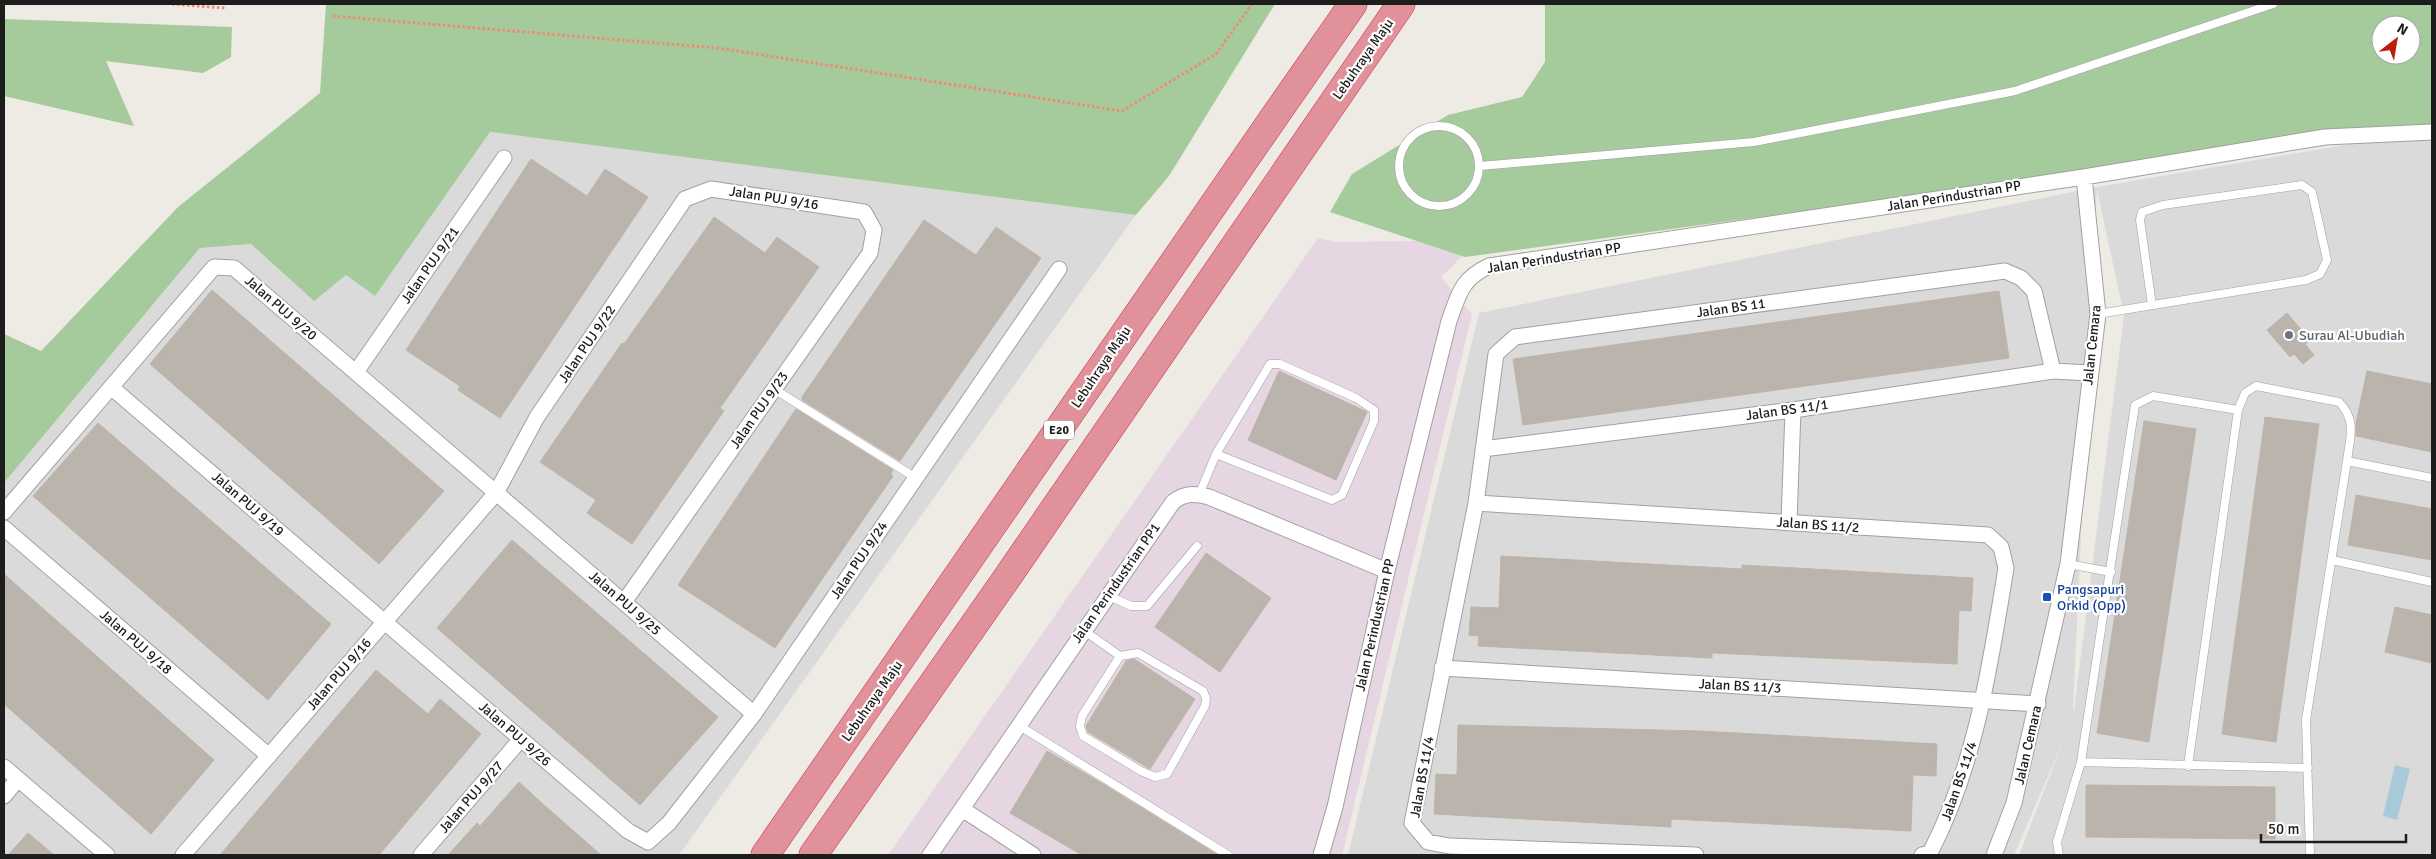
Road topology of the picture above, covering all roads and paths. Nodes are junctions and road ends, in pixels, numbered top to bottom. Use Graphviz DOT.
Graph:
graph roads {
  1 [pos="172,4"];
  2 [pos="1252,4"];
  3 [pos="1354,4"];
  4 [pos="1401,4"];
  5 [pos="2273,4"];
  6 [pos="225,8"];
  7 [pos="333,16"];
  8 [pos="2432,132"];
  9 [pos="504,158"];
  10 [pos="1480,166"];
  11 [pos="2084,177"];
  12 [pos="685,199"];
  13 [pos="864,212"];
  14 [pos="1059,269"];
  15 [pos="2152,305"];
  16 [pos="2098,314"];
  17 [pos="2053,371"];
  18 [pos="356,372"];
  19 [pos="2090,374"];
  20 [pos="111,387"];
  21 [pos="774,388"];
  22 [pos="1793,410"];
  23 [pos="2238,410"];
  24 [pos="1483,449"];
  25 [pos="1216,454"];
  26 [pos="2347,461"];
  27 [pos="916,478"];
  28 [pos="2432,478"];
  29 [pos="496,492"];
  30 [pos="1200,495"];
  31 [pos="1476,503"];
  32 [pos="4,512"];
  33 [pos="1789,523"];
  34 [pos="4,528"];
  35 [pos="1197,546"];
  36 [pos="2332,560"];
  37 [pos="2068,564"];
  38 [pos="1387,571"];
  39 [pos="2111,572"];
  40 [pos="2432,582"];
  41 [pos="1109,596"];
  42 [pos="624,602"];
  43 [pos="384,622"];
  44 [pos="1083,630"];
  45 [pos="1120,656"];
  46 [pos="1442,668"];
  47 [pos="1984,700"];
  48 [pos="2038,704"];
  49 [pos="754,714"];
  50 [pos="1018,725"];
  51 [pos="521,739"];
  52 [pos="269,756"];
  53 [pos="2081,762"];
  54 [pos="2188,766"];
  55 [pos="4,767"];
  56 [pos="2308,768"];
  57 [pos="18,779"];
  58 [pos="4,796"];
  59 [pos="962,809"];
  60 [pos="648,842"];
  61 [pos="107,855"];
  62 [pos="183,855"];
  63 [pos="422,855"];
  64 [pos="765,855"];
  65 [pos="813,855"];
  66 [pos="930,855"];
  67 [pos="1033,855"];
  68 [pos="1228,855"];
  69 [pos="1321,855"];
  70 [pos="1696,855"];
  71 [pos="1922,855"];
  72 [pos="1994,855"];
  73 [pos="2059,855"];
  74 [pos="2310,855"];
  1 -- 6 [label="path"];
  2 -- 7 [label="path"];
  3 -- 64 [label="highway, Lebuhraya Maju / E20"];
  4 -- 65 [label="highway, Lebuhraya Maju"];
  5 -- 10 [label="lane"];
  8 -- 11 [label="street"];
  9 -- 18 [label="street, Jalan PUJ 9/21"];
  10 -- 10 [label="lane"];
  11 -- 16 [label="street, Jalan Cemara"];
  11 -- 38 [label="street, Jalan Perindustrian PP"];
  12 -- 13 [label="street, Jalan PUJ 9/16"];
  12 -- 29 [label="street, Jalan PUJ 9/22"];
  13 -- 21 [label="street, Jalan PUJ 9/23"];
  14 -- 27 [label="street, Jalan PUJ 9/24"];
  15 -- 15 [label="lane"];
  15 -- 16 [label="lane"];
  16 -- 19 [label="street, Jalan Cemara"];
  17 -- 19 [label="street, Jalan BS 11/1"];
  17 -- 22 [label="street, Jalan BS 11/1"];
  17 -- 24 [label="street, Jalan BS 11"];
  18 -- 20 [label="street, Jalan PUJ 9/20"];
  18 -- 29 [label="street, Jalan PUJ 9/20"];
  19 -- 37 [label="street, Jalan Cemara"];
  20 -- 32 [label="street, Jalan PUJ 9/20"];
  20 -- 43 [label="street, Jalan PUJ 9/19"];
  21 -- 27 [label="lane"];
  21 -- 42 [label="street, Jalan PUJ 9/23"];
  22 -- 24 [label="street, Jalan BS 11/1"];
  22 -- 33 [label="street"];
  23 -- 26 [label="lane"];
  23 -- 39 [label="lane"];
  23 -- 54 [label="lane"];
  24 -- 31 [label="street, Jalan BS 11"];
  25 -- 25 [label="lane"];
  25 -- 30 [label="lane"];
  26 -- 28 [label="lane"];
  26 -- 36 [label="lane"];
  27 -- 49 [label="street, Jalan PUJ 9/24"];
  29 -- 42 [label="street, Jalan PUJ 9/25"];
  29 -- 43 [label="street, Jalan PUJ 9/16"];
  30 -- 38 [label="street"];
  30 -- 41 [label="street, Jalan Perindustrian PP1"];
  31 -- 33 [label="street, Jalan BS 11/2"];
  31 -- 46 [label="street, Jalan BS 11/4"];
  33 -- 47 [label="street, Jalan BS 11/2"];
  34 -- 52 [label="street, Jalan PUJ 9/18"];
  35 -- 41 [label="lane"];
  36 -- 40 [label="lane"];
  36 -- 56 [label="lane"];
  37 -- 39 [label="lane"];
  37 -- 48 [label="street, Jalan Cemara"];
  38 -- 69 [label="street, Jalan Perindustrian PP"];
  39 -- 53 [label="lane"];
  41 -- 44 [label="street, Jalan Perindustrian PP1"];
  42 -- 49 [label="street, Jalan PUJ 9/25"];
  43 -- 51 [label="street, Jalan PUJ 9/26"];
  43 -- 52 [label="street, Jalan PUJ 9/16"];
  44 -- 45 [label="lane"];
  44 -- 50 [label="street, Jalan Perindustrian PP1"];
  45 -- 45 [label="lane"];
  46 -- 47 [label="street, Jalan BS 11/3"];
  46 -- 70 [label="street, Jalan BS 11/4"];
  47 -- 48 [label="street, Jalan BS 11/3"];
  47 -- 71 [label="street, Jalan BS 11/4"];
  48 -- 72 [label="street, Jalan Cemara"];
  49 -- 60 [label="street, Jalan PUJ 9/24"];
  50 -- 59 [label="street, Jalan Perindustrian PP1"];
  50 -- 68 [label="lane"];
  51 -- 60 [label="street, Jalan PUJ 9/26"];
  51 -- 63 [label="street, Jalan PUJ 9/27"];
  52 -- 62 [label="street, Jalan PUJ 9/16"];
  53 -- 54 [label="lane"];
  53 -- 73 [label="lane"];
  54 -- 56 [label="lane"];
  55 -- 57 [label="street"];
  56 -- 74 [label="lane"];
  57 -- 58 [label="street"];
  57 -- 61 [label="street"];
  59 -- 66 [label="street, Jalan Perindustrian PP1"];
  59 -- 67 [label="street"];
}
